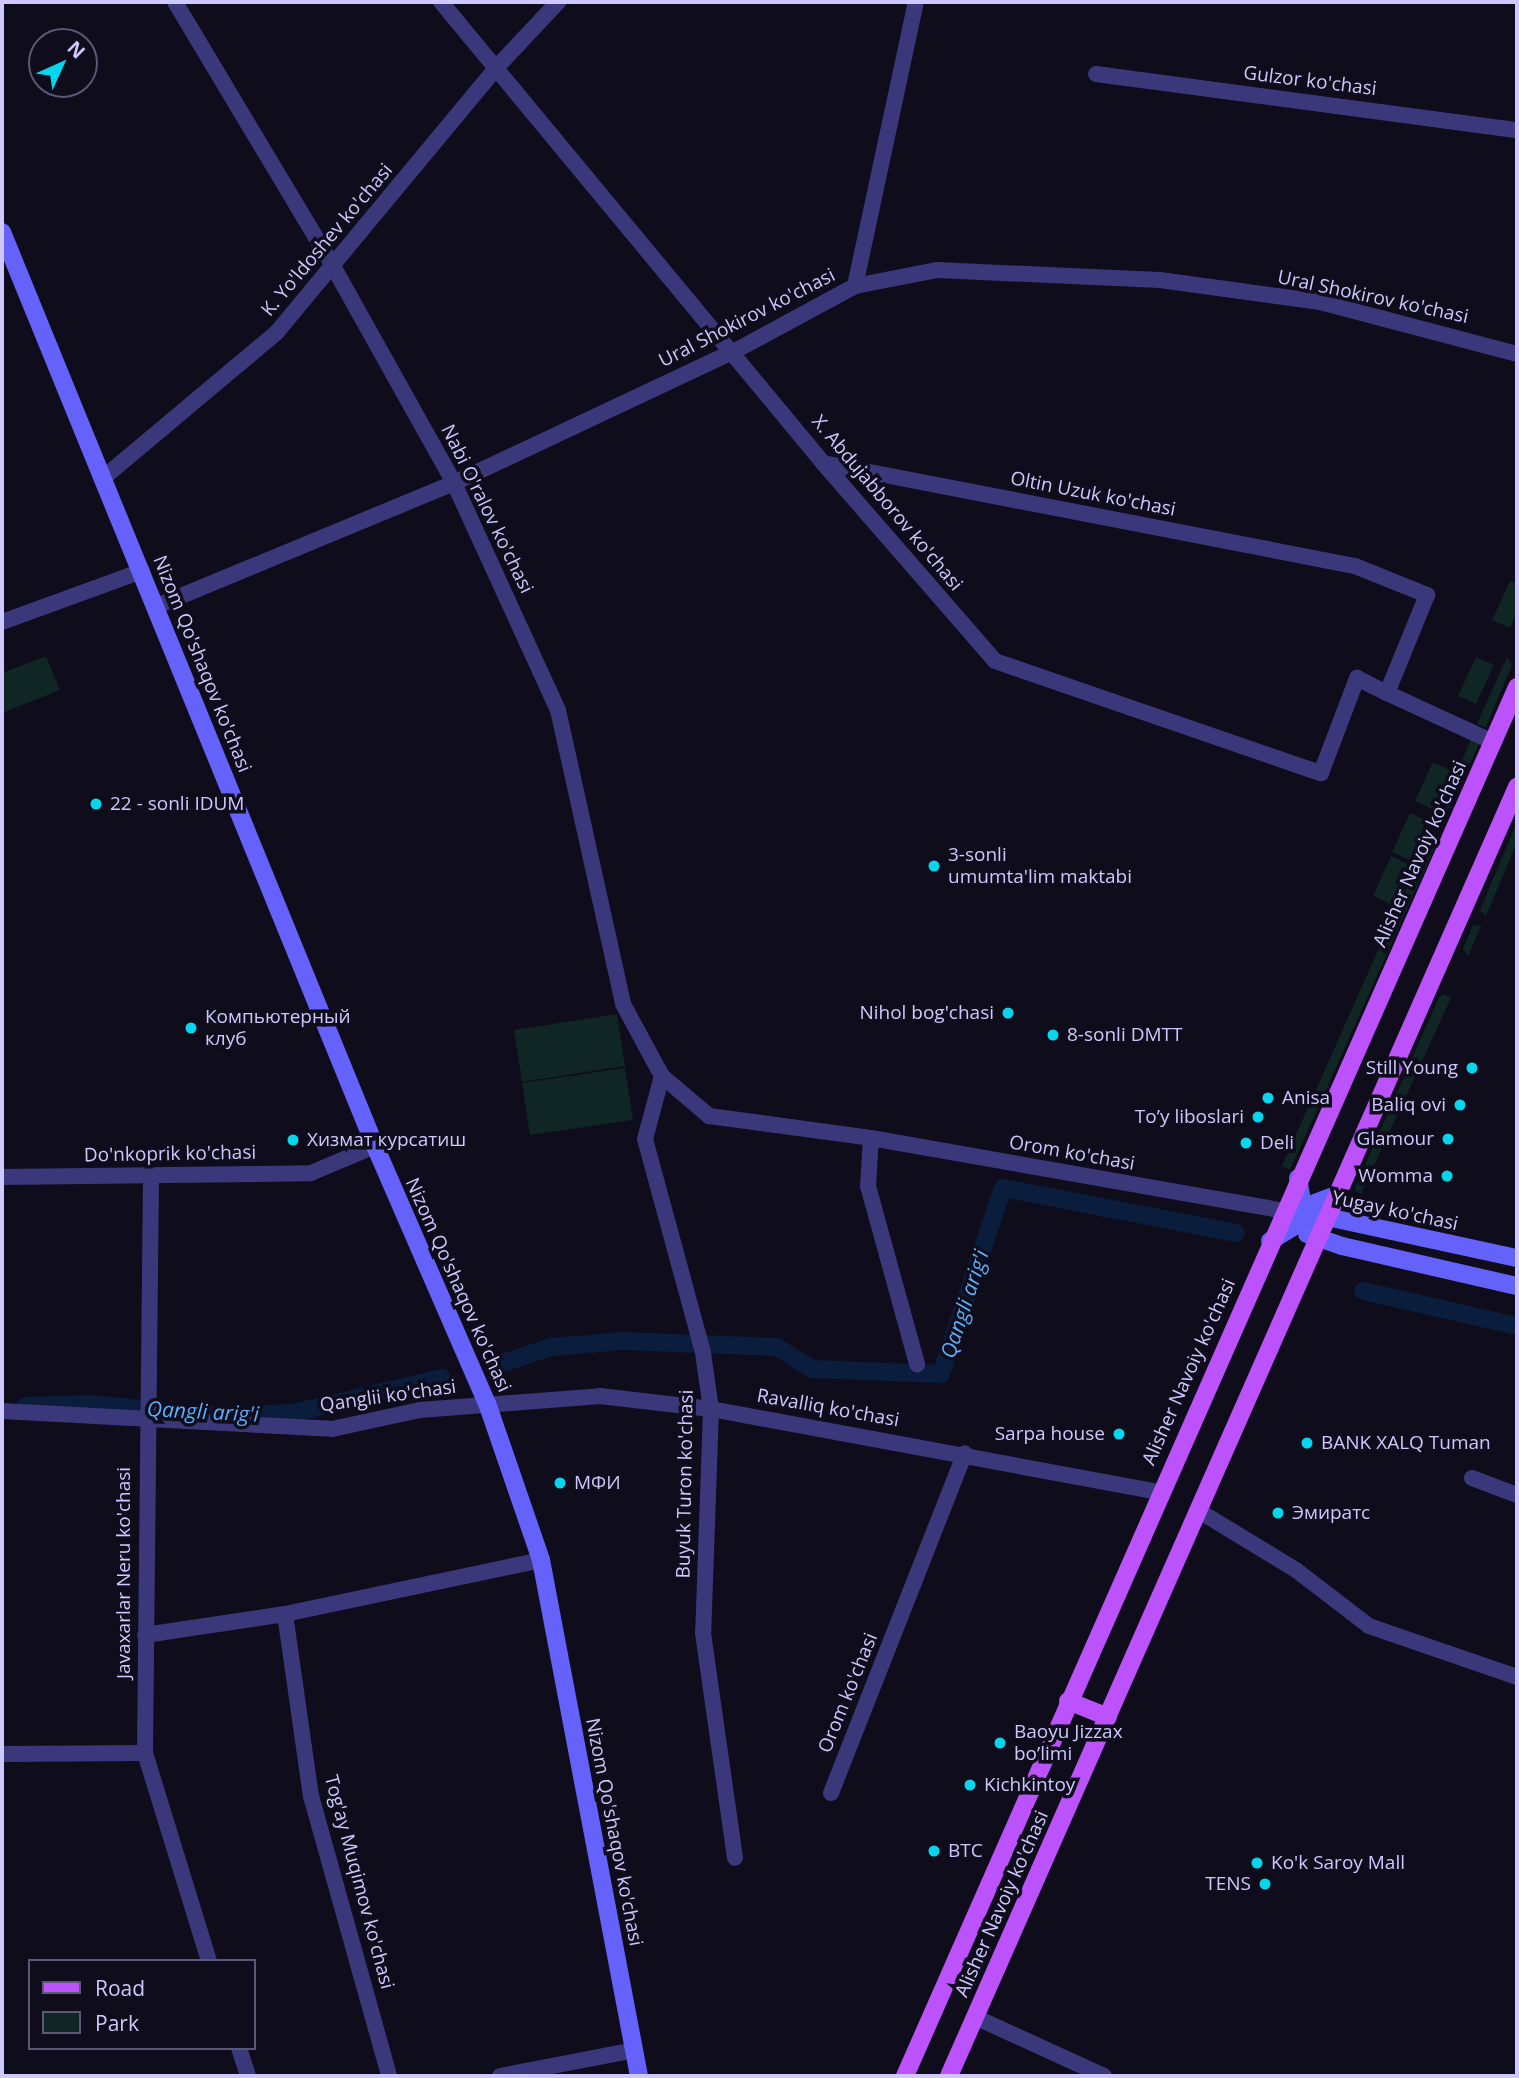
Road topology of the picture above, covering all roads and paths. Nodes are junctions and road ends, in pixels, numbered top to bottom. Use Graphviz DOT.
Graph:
graph roads {
  1 [pos="175,2"];
  2 [pos="441,2"];
  3 [pos="558,2"];
  4 [pos="916,2"];
  5 [pos="496,68"];
  6 [pos="1096,74"];
  7 [pos="1517,130"];
  8 [pos="2,232"];
  9 [pos="334,268"];
  10 [pos="855,286"];
  11 [pos="733,352"];
  12 [pos="1517,354"];
  13 [pos="823,463"];
  14 [pos="102,479"];
  15 [pos="454,483"];
  16 [pos="142,571"];
  17 [pos="157,606"];
  18 [pos="2,622"];
  19 [pos="1517,687"];
  20 [pos="1387,693"];
  21 [pos="1493,742"];
  22 [pos="1517,787"];
  23 [pos="662,1076"];
  24 [pos="871,1138"];
  25 [pos="375,1146"];
  26 [pos="2,1177"];
  27 [pos="151,1177"];
  28 [pos="1298,1178"];
  29 [pos="1336,1195"];
  30 [pos="1279,1218"];
  31 [pos="1316,1223"];
  32 [pos="1349,1223"];
  33 [pos="1517,1258"];
  34 [pos="1517,1286"];
  35 [pos="918,1364"];
  36 [pos="487,1403"];
  37 [pos="711,1409"];
  38 [pos="2,1411"];
  39 [pos="147,1412"];
  40 [pos="965,1453"];
  41 [pos="1472,1478"];
  42 [pos="1159,1492"];
  43 [pos="1517,1494"];
  44 [pos="1199,1511"];
  45 [pos="541,1560"];
  46 [pos="285,1614"];
  47 [pos="145,1635"];
  48 [pos="1517,1677"];
  49 [pos="1068,1701"];
  50 [pos="1108,1717"];
  51 [pos="145,1753"];
  52 [pos="2,1754"];
  53 [pos="831,1793"];
  54 [pos="735,1858"];
  55 [pos="208,1959"];
  56 [pos="975,2017"];
  57 [pos="240,2050"];
  58 [pos="635,2050"];
  59 [pos="248,2076"];
  60 [pos="389,2076"];
  61 [pos="500,2076"];
  62 [pos="639,2076"];
  63 [pos="905,2076"];
  64 [pos="949,2076"];
  65 [pos="1104,2076"];
  1 -- 9 [label="street, Nabi O'ralov ko'chasi"];
  2 -- 5 [label="street, X. Abdujabborov ko'chasi"];
  3 -- 5 [label="street, K. Yo'ldoshev ko'chasi"];
  4 -- 10 [label="street"];
  5 -- 9 [label="street, K. Yo'ldoshev ko'chasi"];
  5 -- 11 [label="street, X. Abdujabborov ko'chasi"];
  6 -- 7 [label="street, Gulzor ko'chasi"];
  8 -- 14 [label="main road, Nizom Qo'shaqov ko'chasi"];
  9 -- 14 [label="street, K. Yo'ldoshev ko'chasi"];
  9 -- 15 [label="street, Nabi O'ralov ko'chasi"];
  10 -- 11 [label="street, Ural Shokirov ko'chasi"];
  10 -- 12 [label="street, Ural Shokirov ko'chasi"];
  11 -- 13 [label="street, X. Abdujabborov ko'chasi"];
  11 -- 15 [label="street, Ural Shokirov ko'chasi"];
  13 -- 20 [label="street, Oltin Uzuk ko'chasi"];
  13 -- 20 [label="street, X. Abdujabborov ko'chasi"];
  14 -- 16 [label="main road, Nizom Qo'shaqov ko'chasi"];
  15 -- 17 [label="street, Ural Shokirov ko'chasi"];
  15 -- 23 [label="street, Nabi O'ralov ko'chasi"];
  16 -- 17 [label="main road, Nizom Qo'shaqov ko'chasi"];
  16 -- 18 [label="street"];
  17 -- 25 [label="main road, Nizom Qo'shaqov ko'chasi"];
  19 -- 21 [label="main road, Alisher Navoiy ko'chasi"];
  20 -- 21 [label="street"];
  21 -- 28 [label="main road, Alisher Navoiy ko'chasi"];
  22 -- 29 [label="main road, Alisher Navoiy ko'chasi"];
  23 -- 24 [label="street, Orom ko'chasi"];
  23 -- 37 [label="street, Buyuk Turon ko'chasi"];
  24 -- 30 [label="street, Orom ko'chasi"];
  24 -- 35 [label="street"];
  25 -- 27 [label="street, Do'nkoprik ko'chasi"];
  25 -- 36 [label="main road, Nizom Qo'shaqov ko'chasi"];
  26 -- 27 [label="street, Do'nkoprik ko'chasi"];
  27 -- 39 [label="street, Javaxarlar Neru ko'chasi"];
  28 -- 30 [label="main road, Alisher Navoiy ko'chasi"];
  28 -- 31 [label="main road"];
  29 -- 31 [label="main road, Alisher Navoiy ko'chasi"];
  29 -- 32 [label="main road"];
  30 -- 31 [label="main road"];
  30 -- 31 [label="main road"];
  30 -- 42 [label="main road, Alisher Navoiy ko'chasi"];
  31 -- 32 [label="main road, Yugay ko'chasi"];
  31 -- 34 [label="main road"];
  31 -- 44 [label="main road, Alisher Navoiy ko'chasi"];
  32 -- 33 [label="main road, Yugay ko'chasi"];
  36 -- 37 [label="street, Ravalliq ko'chasi"];
  36 -- 39 [label="street, Qanglii ko'chasi"];
  36 -- 45 [label="main road, Nizom Qo'shaqov ko'chasi"];
  37 -- 40 [label="street, Ravalliq ko'chasi"];
  37 -- 54 [label="street, Buyuk Turon ko'chasi"];
  38 -- 39 [label="street, Qanglii ko'chasi"];
  39 -- 47 [label="street, Javaxarlar Neru ko'chasi"];
  40 -- 42 [label="street, Ravalliq ko'chasi"];
  40 -- 53 [label="street, Orom ko'chasi"];
  41 -- 43 [label="street"];
  42 -- 49 [label="main road, Alisher Navoiy ko'chasi"];
  44 -- 48 [label="street"];
  44 -- 50 [label="main road, Alisher Navoiy ko'chasi"];
  45 -- 46 [label="street"];
  45 -- 58 [label="main road, Nizom Qo'shaqov ko'chasi"];
  46 -- 47 [label="street"];
  46 -- 60 [label="street, Tog'ay Muqimov ko'chasi"];
  47 -- 51 [label="street, Javaxarlar Neru ko'chasi"];
  49 -- 50 [label="main road"];
  49 -- 63 [label="main road, Alisher Navoiy ko'chasi"];
  50 -- 56 [label="main road, Alisher Navoiy ko'chasi"];
  51 -- 52 [label="street"];
  51 -- 55 [label="street, Javaxarlar Neru ko'chasi"];
  56 -- 64 [label="main road, Alisher Navoiy ko'chasi"];
  56 -- 65 [label="street"];
  57 -- 59 [label="street"];
  58 -- 61 [label="street"];
  58 -- 62 [label="main road, Nizom Qo'shaqov ko'chasi"];
}
